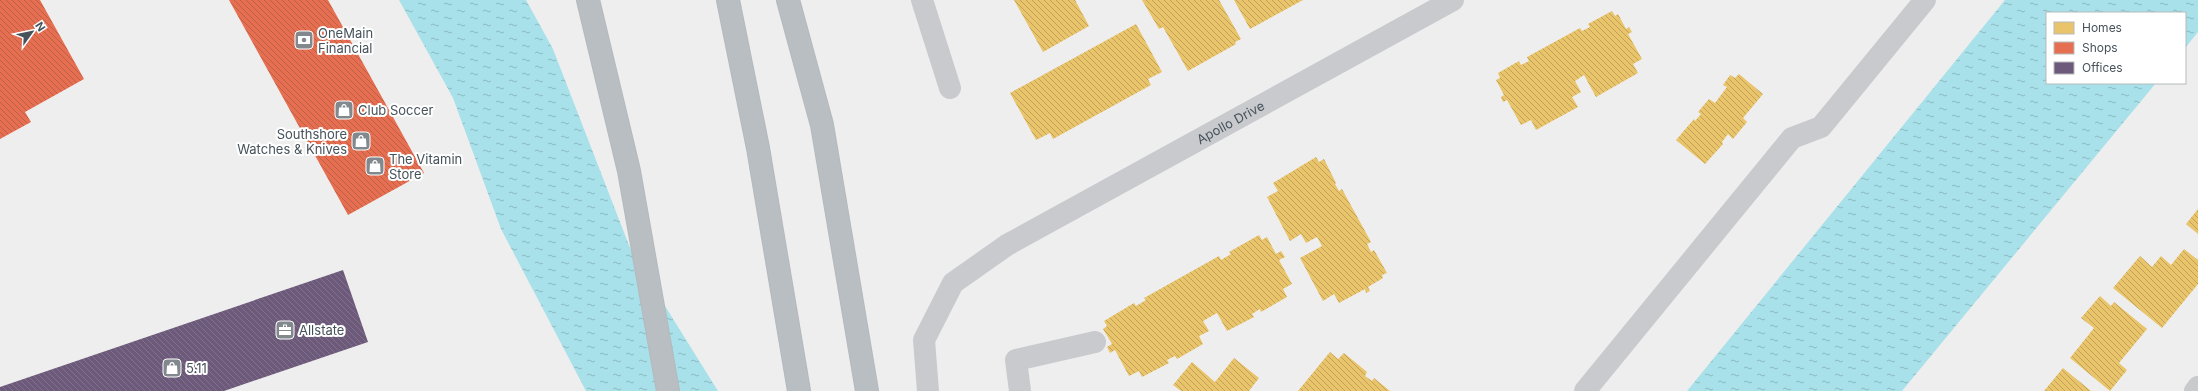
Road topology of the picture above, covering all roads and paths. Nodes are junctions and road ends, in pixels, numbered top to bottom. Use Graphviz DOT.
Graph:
graph roads {
  1 [pos="588,0"];
  2 [pos="728,0"];
  3 [pos="788,0"];
  4 [pos="922,0"];
  5 [pos="1453,0"];
  6 [pos="1925,0"];
  7 [pos="950,88"];
  8 [pos="1095,342"];
  9 [pos="866,381"];
  10 [pos="2198,387"];
  11 [pos="668,391"];
  12 [pos="799,391"];
  13 [pos="928,391"];
  14 [pos="1020,391"];
  15 [pos="1585,391"];
  16 [pos="2195,391"];
  1 -- 11 [label="highway"];
  2 -- 12 [label="highway"];
  3 -- 9 [label="highway"];
  4 -- 7 [label="street"];
  5 -- 13 [label="street, Apollo Drive"];
  6 -- 15 [label="street"];
  8 -- 14 [label="street"];
  10 -- 16 [label="street"];
}
